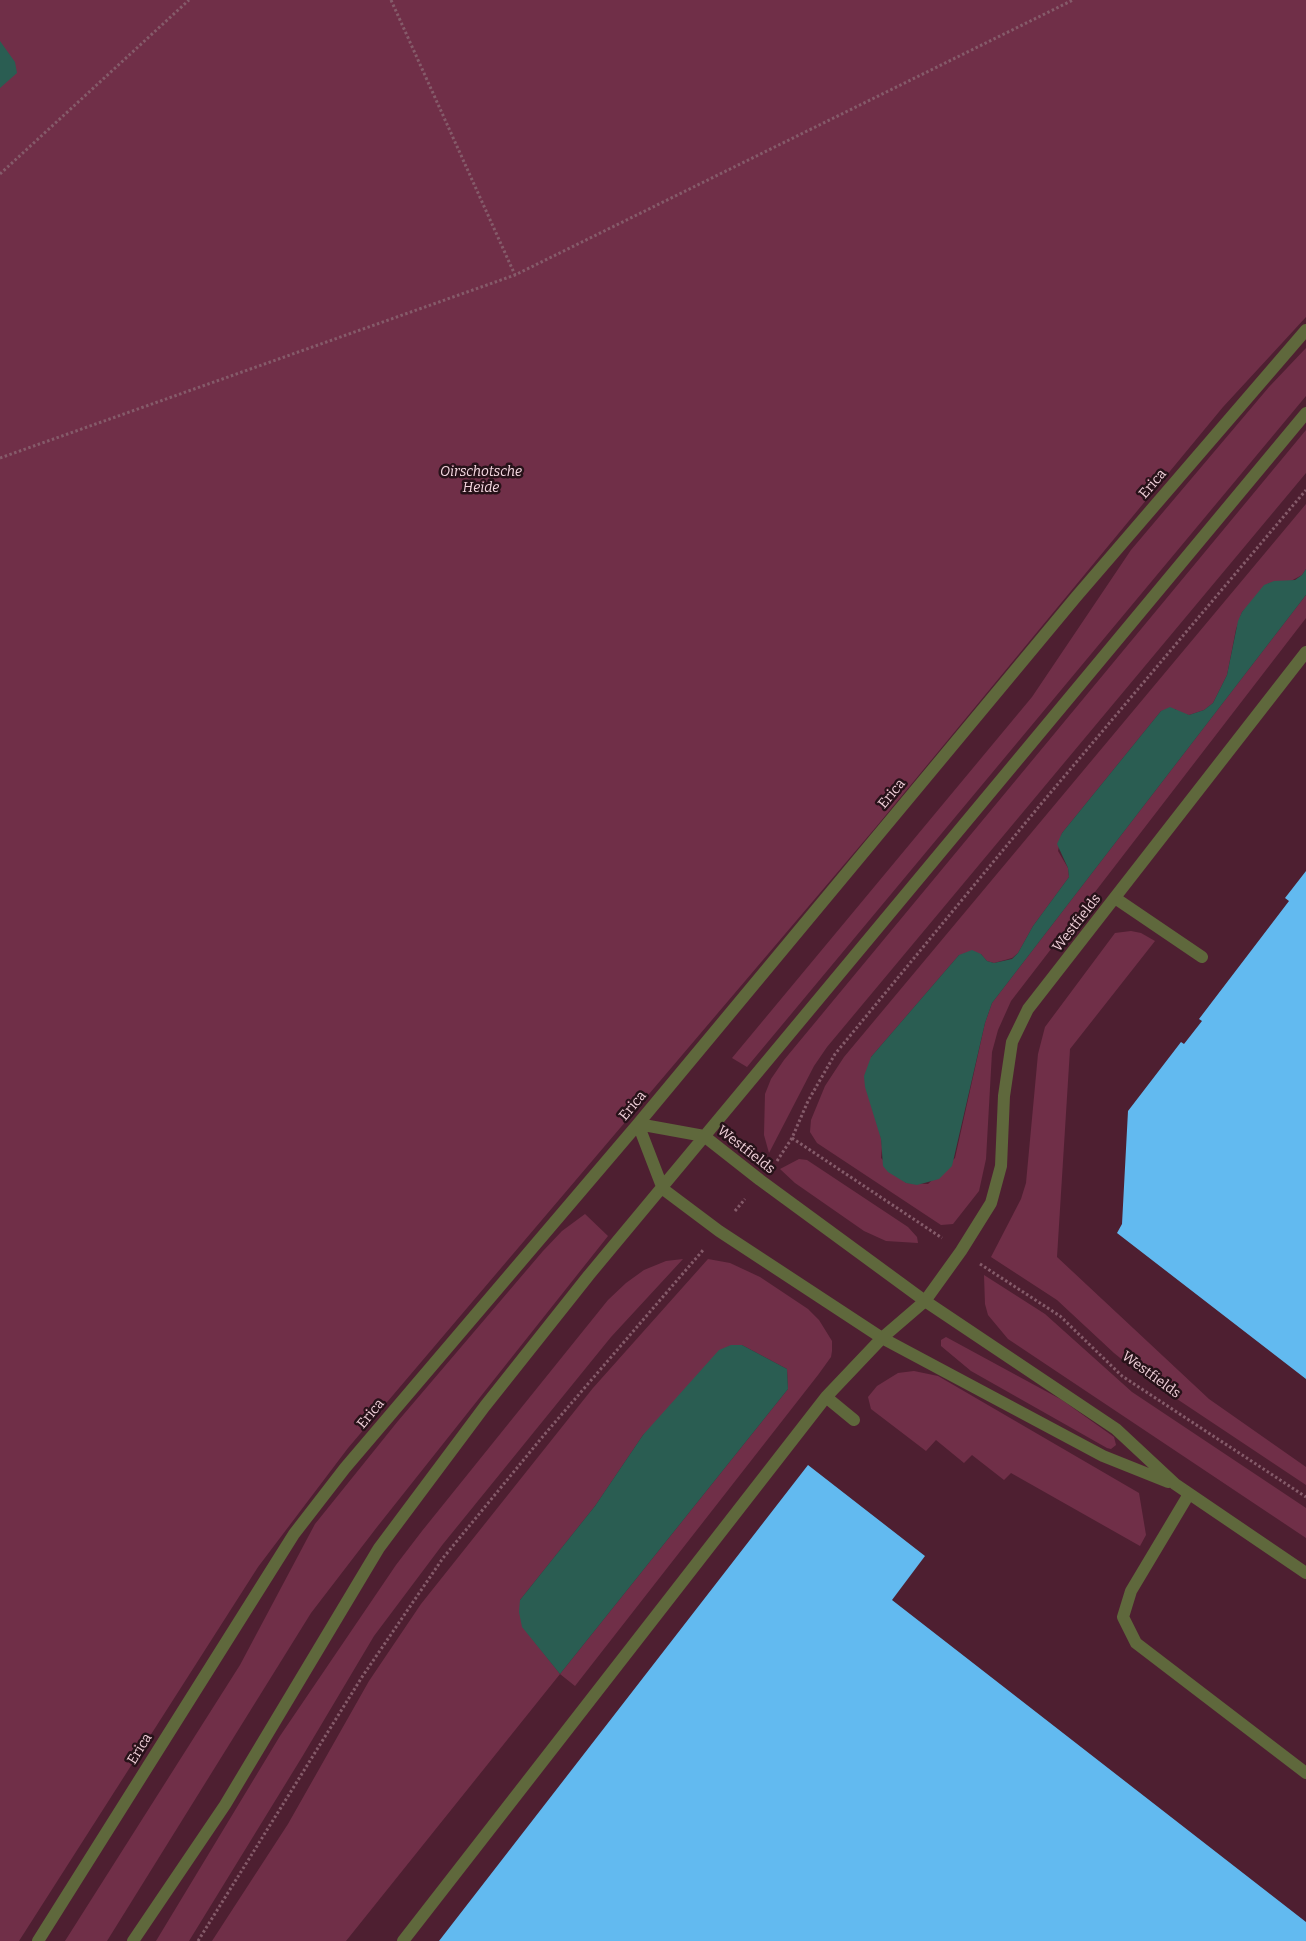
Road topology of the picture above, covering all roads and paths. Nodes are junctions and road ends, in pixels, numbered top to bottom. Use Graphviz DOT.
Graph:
graph roads {
  1 [pos="190,0"];
  2 [pos="391,0"];
  3 [pos="1073,0"];
  4 [pos="0,174"];
  5 [pos="515,275"];
  6 [pos="1306,330"];
  7 [pos="1306,413"];
  8 [pos="0,458"];
  9 [pos="1306,490"];
  10 [pos="1306,652"];
  11 [pos="1115,898"];
  12 [pos="1202,957"];
  13 [pos="638,1124"];
  14 [pos="704,1136"];
  15 [pos="792,1138"];
  16 [pos="760,1180"];
  17 [pos="663,1188"];
  18 [pos="719,1232"];
  19 [pos="961,1252"];
  20 [pos="925,1301"];
  21 [pos="882,1338"];
  22 [pos="826,1397"];
  23 [pos="854,1420"];
  24 [pos="1175,1484"];
  25 [pos="1189,1494"];
  26 [pos="1306,1497"];
  27 [pos="1306,1573"];
  28 [pos="1306,1773"];
  29 [pos="38,1941"];
  30 [pos="133,1941"];
  31 [pos="198,1941"];
  32 [pos="403,1941"];
  1 -- 4 [label="path"];
  2 -- 5 [label="path"];
  3 -- 5 [label="path"];
  5 -- 8 [label="path"];
  6 -- 13 [label="street, Erica"];
  7 -- 14 [label="street"];
  9 -- 15 [label="path"];
  10 -- 11 [label="street, Westfields"];
  11 -- 12 [label="street"];
  11 -- 19 [label="street, Westfields"];
  13 -- 14 [label="street, Westfields"];
  13 -- 17 [label="street"];
  13 -- 29 [label="street, Erica"];
  14 -- 16 [label="street, Westfields"];
  14 -- 17 [label="street"];
  15 -- 16 [label="path"];
  15 -- 19 [label="path, Westfields"];
  16 -- 18 [label="path"];
  16 -- 20 [label="street, Westfields"];
  17 -- 18 [label="street, Westfields"];
  17 -- 30 [label="street"];
  18 -- 21 [label="street, Westfields"];
  18 -- 31 [label="path"];
  19 -- 20 [label="street, Westfields"];
  19 -- 26 [label="path, Westfields"];
  20 -- 21 [label="street, Westfields"];
  20 -- 24 [label="street, Westfields"];
  21 -- 22 [label="street"];
  21 -- 24 [label="street, Westfields"];
  22 -- 23 [label="street"];
  22 -- 32 [label="street"];
  24 -- 25 [label="street, Westfields"];
  25 -- 27 [label="street, Westfields"];
  25 -- 28 [label="street"];
}
